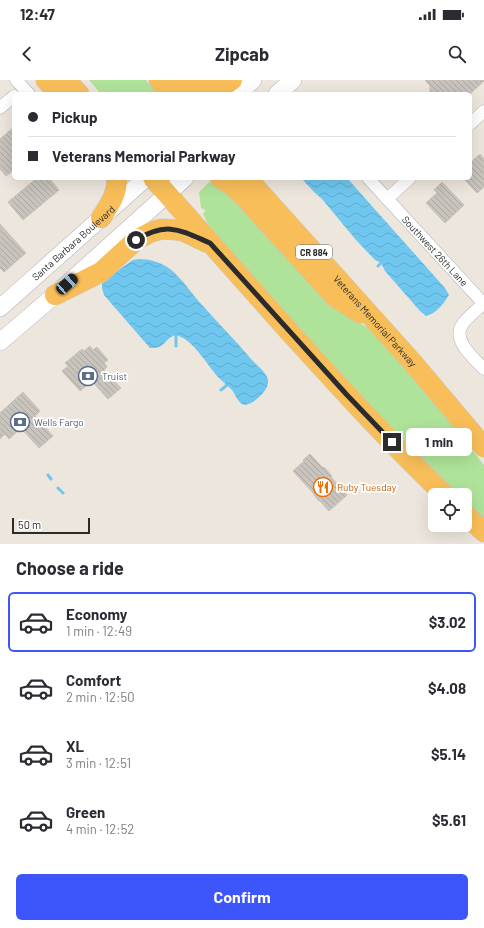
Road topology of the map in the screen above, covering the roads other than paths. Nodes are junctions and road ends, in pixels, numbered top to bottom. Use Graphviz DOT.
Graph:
graph roads {
  1 [pos="46,80"];
  2 [pos="66,80"];
  3 [pos="81,80"];
  4 [pos="158,80"];
  5 [pos="175,80"];
  6 [pos="232,80"];
  7 [pos="253,80"];
  8 [pos="293,80"];
  9 [pos="57,92"];
  10 [pos="77,92"];
  11 [pos="92,92"];
  12 [pos="169,92"];
  13 [pos="239,92"];
  14 [pos="280,92"];
  15 [pos="12,97"];
  16 [pos="0,108"];
  17 [pos="484,111"];
  18 [pos="472,122"];
  19 [pos="117,180"];
  20 [pos="144,180"];
  21 [pos="155,180"];
  22 [pos="183,180"];
  23 [pos="225,180"];
  24 [pos="249,180"];
  25 [pos="261,180"];
  26 [pos="370,180"];
  27 [pos="408,180"];
  28 [pos="167,194"];
  29 [pos="387,199"];
  30 [pos="101,218"];
  31 [pos="210,243"];
  32 [pos="55,295"];
  33 [pos="484,303"];
  34 [pos="2,308"];
  35 [pos="380,326"];
  36 [pos="0,342"];
  37 [pos="400,347"];
  38 [pos="484,369"];
  39 [pos="436,390"];
  40 [pos="484,434"];
  41 [pos="484,447"];
  42 [pos="438,488"];
  43 [pos="472,521"];
  44 [pos="484,532"];
  1 -- 9 [label="highway"];
  2 -- 10 [label="highway"];
  3 -- 11 [label="highway"];
  4 -- 12 [label="highway"];
  5 -- 6 [label="highway"];
  7 -- 13 [label="main road"];
  8 -- 14 [label="main road"];
  15 -- 16 [label="street"];
  17 -- 18 [label="street"];
  19 -- 30 [label="highway"];
  20 -- 30 [label="main road, Santa Barbara Boulevard"];
  21 -- 28 [label="highway"];
  22 -- 28 [label="main road"];
  23 -- 35 [label="highway"];
  24 -- 35 [label="highway, Veterans Memorial Parkway / CR 884"];
  25 -- 37 [label="highway"];
  26 -- 29 [label="street, Southwest 26th Lane"];
  27 -- 29 [label="street"];
  28 -- 31 [label="highway"];
  28 -- 32 [label="main road"];
  29 -- 33 [label="street, Southwest 26th Lane"];
  30 -- 34 [label="main road, Santa Barbara Boulevard"];
  31 -- 32 [label="highway"];
  31 -- 42 [label="highway"];
  32 -- 36 [label="main road"];
  33 -- 38 [label="street"];
  35 -- 37 [label="highway, Veterans Memorial Parkway / CR 884"];
  37 -- 39 [label="highway, Veterans Memorial Parkway / CR 884"];
  39 -- 40 [label="highway"];
  39 -- 41 [label="highway, Veterans Memorial Parkway / CR 884"];
  43 -- 44 [label="highway"];
}
